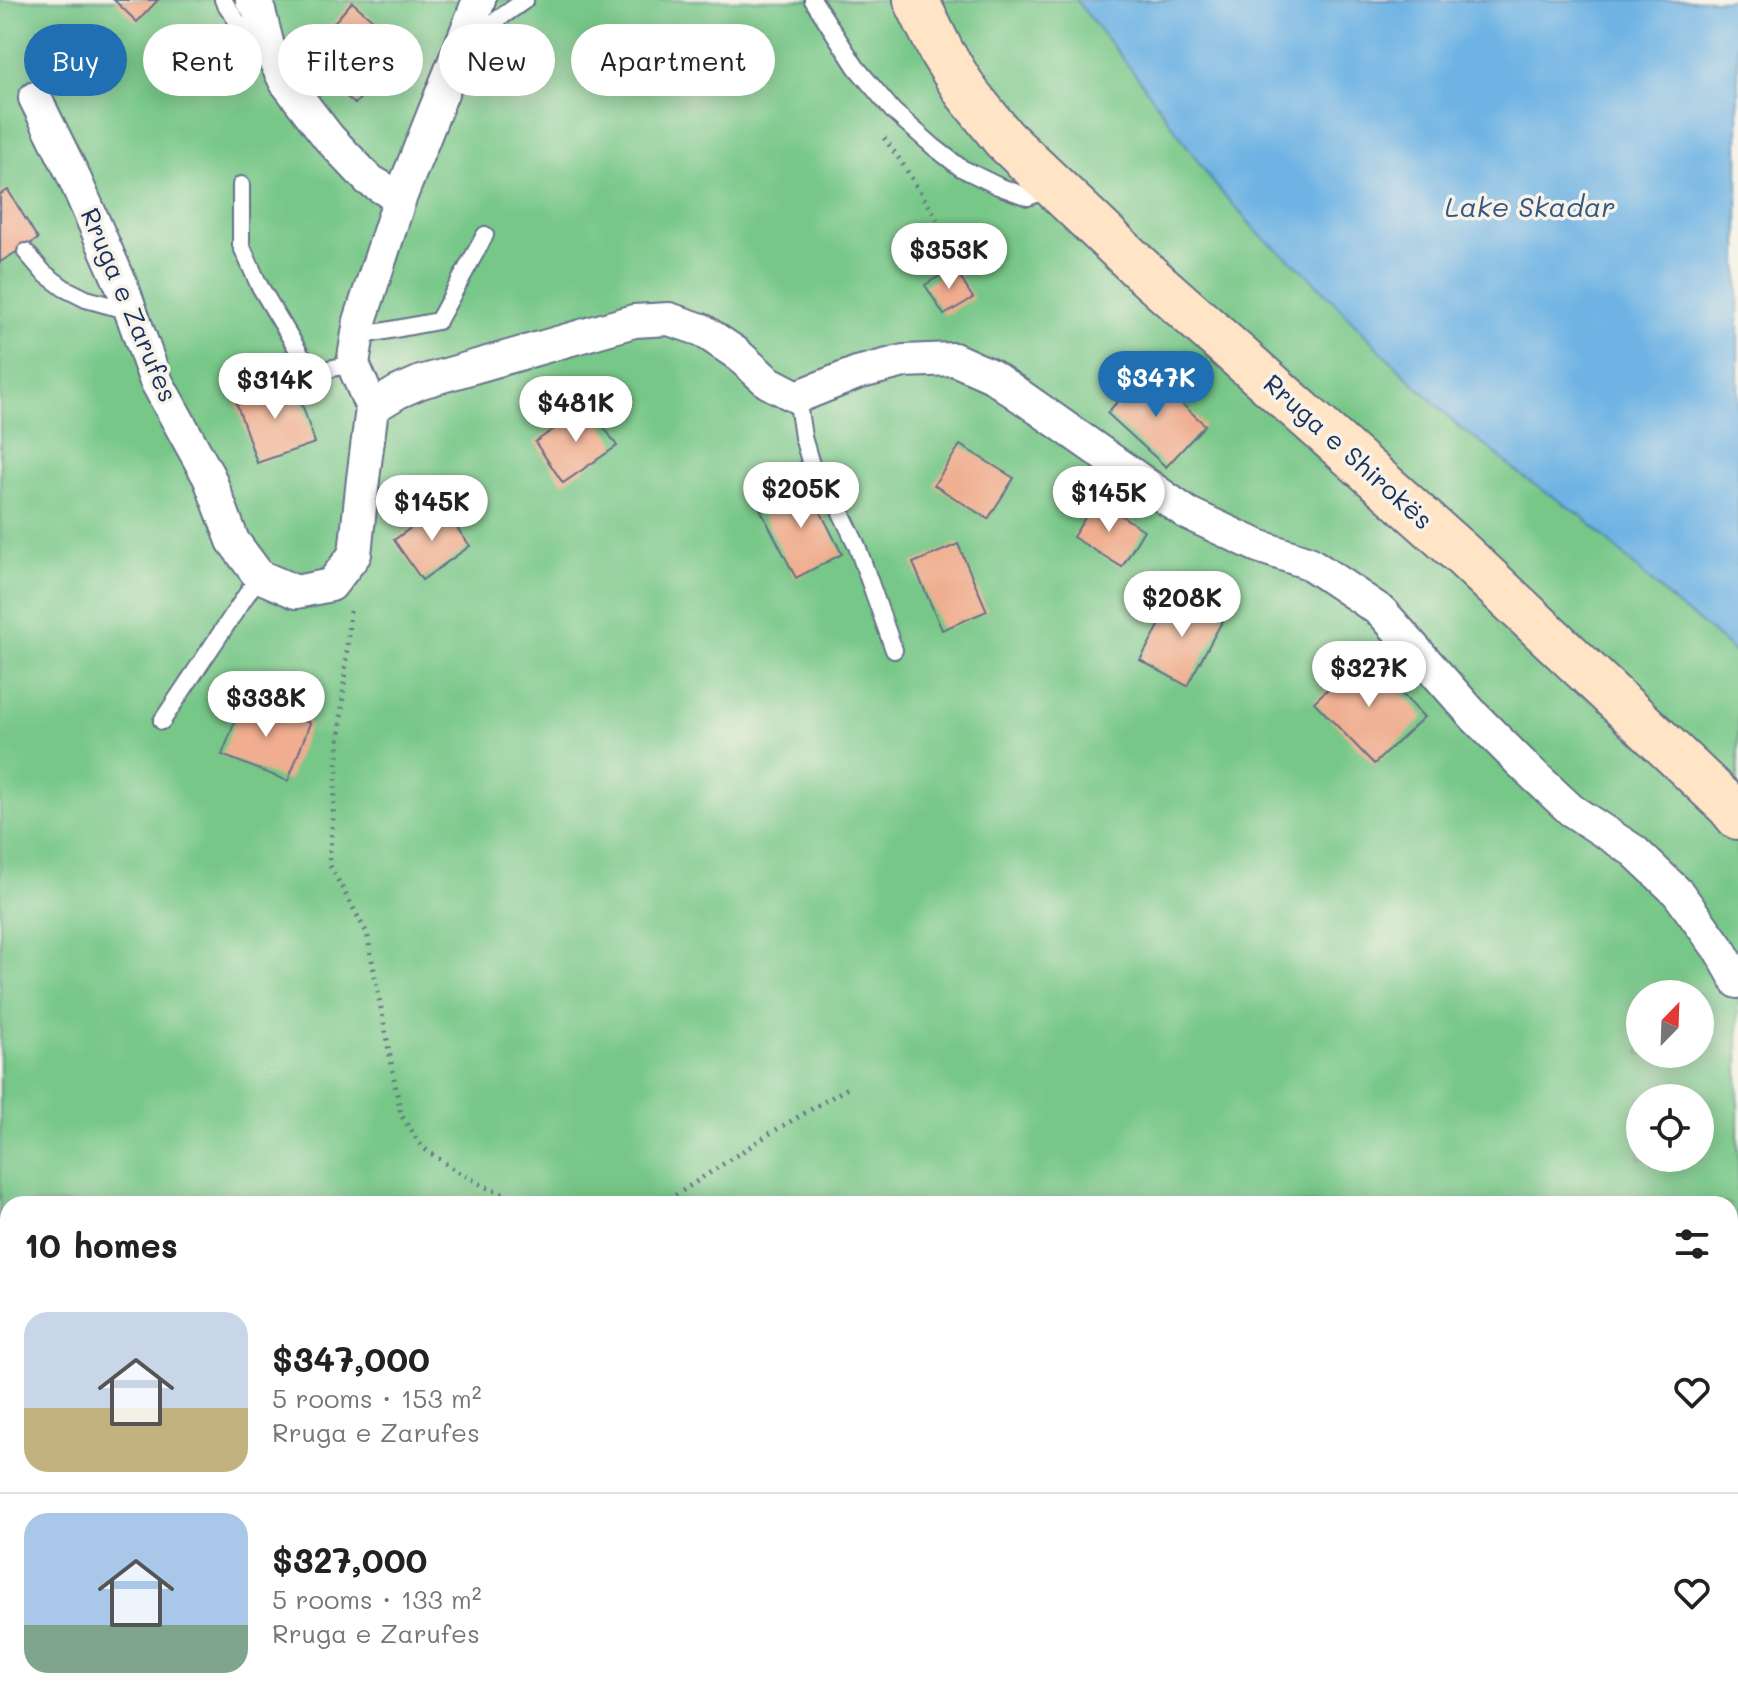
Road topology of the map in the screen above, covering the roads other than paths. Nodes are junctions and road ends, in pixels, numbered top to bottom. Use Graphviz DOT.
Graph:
graph roads {
  1 [pos="223,0"];
  2 [pos="252,0"];
  3 [pos="813,0"];
  4 [pos="916,0"];
  5 [pos="519,2"];
  6 [pos="473,15"];
  7 [pos="268,46"];
  8 [pos="35,98"];
  9 [pos="241,185"];
  10 [pos="1054,188"];
  11 [pos="400,198"];
  12 [pos="485,235"];
  13 [pos="26,252"];
  14 [pos="129,304"];
  15 [pos="355,349"];
  16 [pos="797,397"];
  17 [pos="372,408"];
  18 [pos="259,576"];
  19 [pos="894,650"];
  20 [pos="162,721"];
  21 [pos="1738,817"];
  22 [pos="1738,982"];
  1 -- 7 [label="lane"];
  2 -- 7 [label="street"];
  3 -- 10 [label="lane"];
  4 -- 10 [label="main road, Rruga e Shirokës"];
  5 -- 6 [label="lane"];
  6 -- 11 [label="street"];
  7 -- 11 [label="street"];
  8 -- 14 [label="street, Rruga e Zarufes"];
  9 -- 15 [label="lane"];
  10 -- 21 [label="main road, Rruga e Shirokës"];
  11 -- 15 [label="street"];
  12 -- 15 [label="lane"];
  13 -- 14 [label="lane"];
  14 -- 18 [label="street, Rruga e Zarufes"];
  15 -- 17 [label="street"];
  16 -- 17 [label="street"];
  16 -- 19 [label="lane"];
  16 -- 22 [label="street"];
  17 -- 18 [label="street"];
  18 -- 20 [label="lane"];
}
